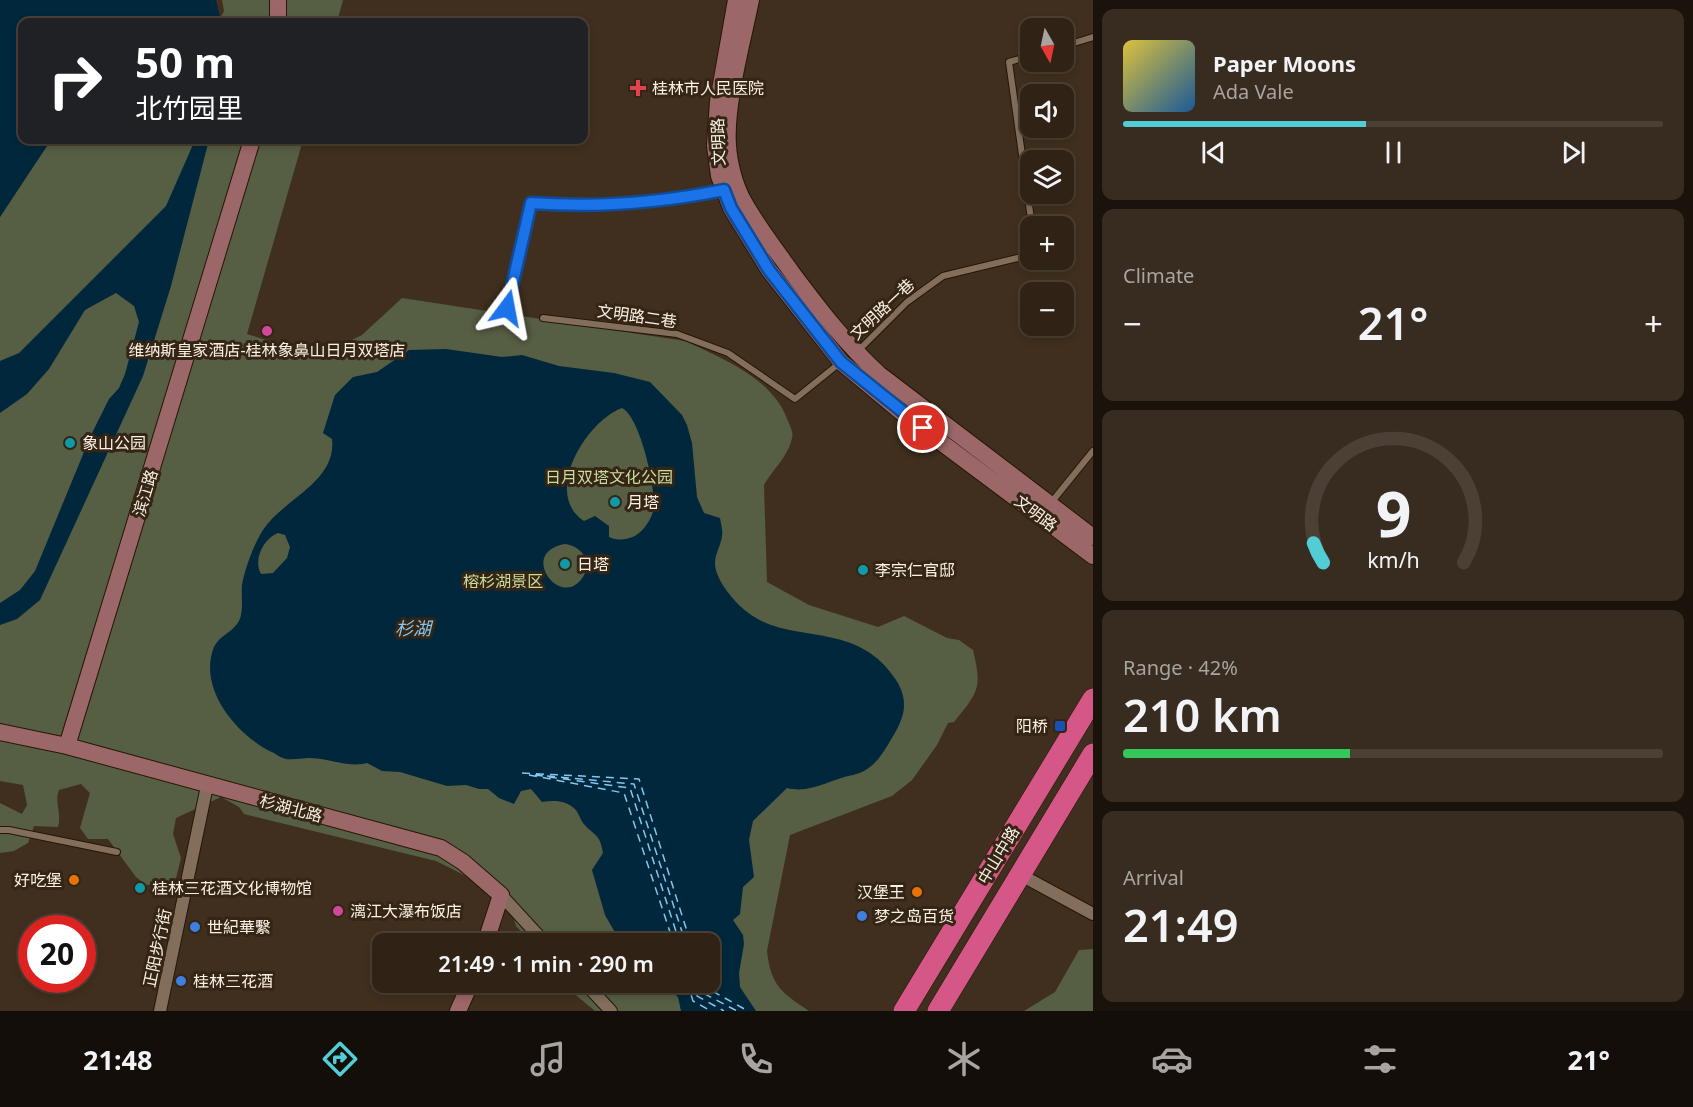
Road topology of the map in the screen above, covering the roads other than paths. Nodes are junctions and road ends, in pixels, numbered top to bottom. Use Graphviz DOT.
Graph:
graph roads {
  1 [pos="278,0"];
  2 [pos="736,0"];
  3 [pos="751,0"];
  4 [pos="278,18"];
  5 [pos="1093,37"];
  6 [pos="1074,43"];
  7 [pos="1020,59"];
  8 [pos="251,144"];
  9 [pos="724,190"];
  10 [pos="1031,216"];
  11 [pos="1020,257"];
  12 [pos="507,308"];
  13 [pos="543,318"];
  14 [pos="848,357"];
  15 [pos="1093,451"];
  16 [pos="1050,504"];
  17 [pos="1093,537"];
  18 [pos="1093,556"];
  19 [pos="1093,699"];
  20 [pos="0,732"];
  21 [pos="67,746"];
  22 [pos="1093,754"];
  23 [pos="207,786"];
  24 [pos="0,830"];
  25 [pos="117,852"];
  26 [pos="1020,874"];
  27 [pos="501,895"];
  28 [pos="1093,914"];
  29 [pos="489,933"];
  30 [pos="536,933"];
  31 [pos="466,993"];
  32 [pos="594,993"];
  33 [pos="160,1011"];
  34 [pos="458,1011"];
  35 [pos="611,1011"];
  36 [pos="904,1011"];
  37 [pos="938,1011"];
  1 -- 4 [label="street"];
  2 -- 9 [label="street, 文明路"];
  3 -- 14 [label="street, 文明路"];
  5 -- 6 [label="lane"];
  7 -- 10 [label="lane"];
  8 -- 21 [label="street, 滨江路"];
  9 -- 12 [label="lane"];
  9 -- 14 [label="street, 文明路"];
  11 -- 14 [label="lane, 文明路一巷"];
  13 -- 14 [label="lane, 文明路二巷"];
  14 -- 16 [label="street, 文明路"];
  14 -- 18 [label="street, 文明路"];
  15 -- 16 [label="lane"];
  16 -- 17 [label="street, 文明路"];
  19 -- 36 [label="highway, 中山中路"];
  20 -- 21 [label="street"];
  21 -- 23 [label="street, 杉湖北路"];
  22 -- 26 [label="highway, 中山中路"];
  23 -- 27 [label="street, 杉湖北路"];
  23 -- 33 [label="street, 正阳步行街"];
  24 -- 25 [label="lane"];
  26 -- 28 [label="street"];
  26 -- 37 [label="highway, 中山中路"];
  27 -- 29 [label="street"];
  27 -- 30 [label="street, 杉湖北路"];
  31 -- 34 [label="street"];
  32 -- 35 [label="street"];
}
